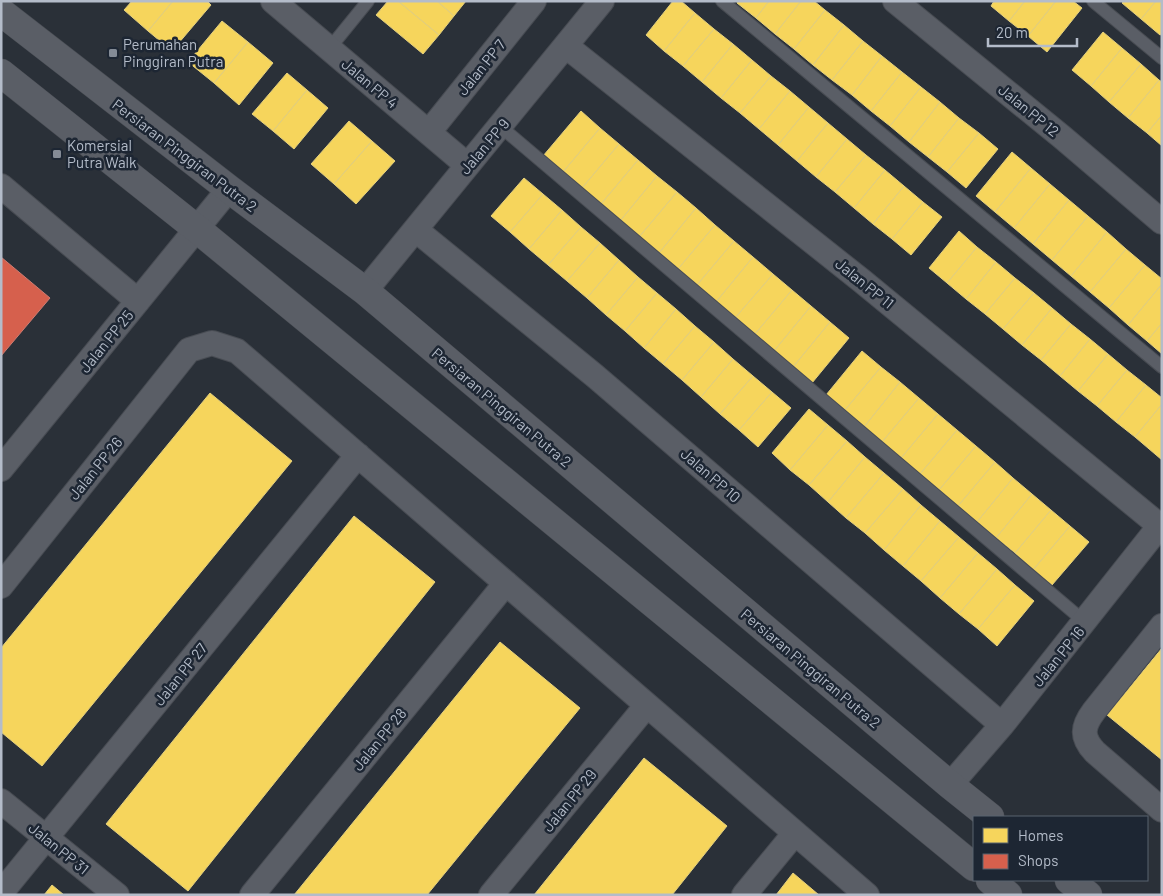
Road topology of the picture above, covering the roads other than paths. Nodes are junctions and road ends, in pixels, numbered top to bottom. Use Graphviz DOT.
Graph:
graph roads {
  1 [pos="272,1"];
  2 [pos="368,1"];
  3 [pos="534,1"];
  4 [pos="602,1"];
  5 [pos="722,1"];
  6 [pos="895,1"];
  7 [pos="1093,1"];
  8 [pos="1,12"];
  9 [pos="566,46"];
  10 [pos="329,49"];
  11 [pos="1162,58"];
  12 [pos="1,73"];
  13 [pos="501,127"];
  14 [pos="429,132"];
  15 [pos="467,165"];
  16 [pos="229,189"];
  17 [pos="2,190"];
  18 [pos="1162,222"];
  19 [pos="197,228"];
  20 [pos="416,230"];
  21 [pos="365,291"];
  22 [pos="138,301"];
  23 [pos="1162,367"];
  24 [pos="358,455"];
  25 [pos="1,469"];
  26 [pos="1161,524"];
  27 [pos="506,583"];
  28 [pos="1,586"];
  29 [pos="1085,622"];
  30 [pos="1162,626"];
  31 [pos="647,705"];
  32 [pos="1002,724"];
  33 [pos="950,785"];
  34 [pos="1,801"];
  35 [pos="1162,810"];
  36 [pos="989,816"];
  37 [pos="795,833"];
  38 [pos="46,838"];
  39 [pos="973,866"];
  40 [pos="991,881"];
  41 [pos="1070,881"];
  42 [pos="1,893"];
  43 [pos="117,895"];
  44 [pos="252,895"];
  45 [pos="492,895"];
  46 [pos="744,895"];
  47 [pos="866,895"];
  48 [pos="1008,895"];
  49 [pos="1088,895"];
  1 -- 10 [label="street, Jalan PP 4"];
  2 -- 10 [label="lane"];
  3 -- 14 [label="street, Jalan PP 7"];
  4 -- 9 [label="street, Jalan PP 9"];
  5 -- 23 [label="lane"];
  6 -- 18 [label="street, Jalan PP 12"];
  7 -- 11 [label="lane"];
  8 -- 16 [label="street, Persiaran Pinggiran Putra 2"];
  9 -- 13 [label="street, Jalan PP 9"];
  9 -- 26 [label="street, Jalan PP 11"];
  10 -- 14 [label="street, Jalan PP 4"];
  12 -- 19 [label="street"];
  13 -- 15 [label="street, Jalan PP 9"];
  13 -- 29 [label="lane"];
  14 -- 15 [label="street, Jalan PP 4"];
  15 -- 20 [label="street, Jalan PP 9"];
  16 -- 19 [label="street"];
  16 -- 21 [label="street, Persiaran Pinggiran Putra 2"];
  17 -- 22 [label="street, Jalan PP 25"];
  19 -- 22 [label="street"];
  19 -- 39 [label="street"];
  20 -- 21 [label="street, Jalan PP 9"];
  20 -- 32 [label="street, Jalan PP 10"];
  21 -- 33 [label="street, Persiaran Pinggiran Putra 2"];
  22 -- 25 [label="street, Jalan PP 25"];
  24 -- 27 [label="street"];
  24 -- 28 [label="street, Jalan PP 26"];
  24 -- 38 [label="street, Jalan PP 27"];
  26 -- 29 [label="street, Jalan PP 16"];
  27 -- 31 [label="street"];
  27 -- 44 [label="street, Jalan PP 28"];
  29 -- 32 [label="street, Jalan PP 16"];
  30 -- 35 [label="street"];
  31 -- 37 [label="street"];
  31 -- 45 [label="street, Jalan PP 29"];
  32 -- 33 [label="street, Jalan PP 16"];
  33 -- 36 [label="street, Persiaran Pinggiran Putra 2"];
  34 -- 38 [label="street, Jalan PP 31"];
  37 -- 46 [label="street"];
  37 -- 47 [label="street"];
  38 -- 42 [label="street, Jalan PP 27"];
  38 -- 43 [label="street, Jalan PP 31"];
  40 -- 48 [label="street"];
  41 -- 49 [label="street"];
}
